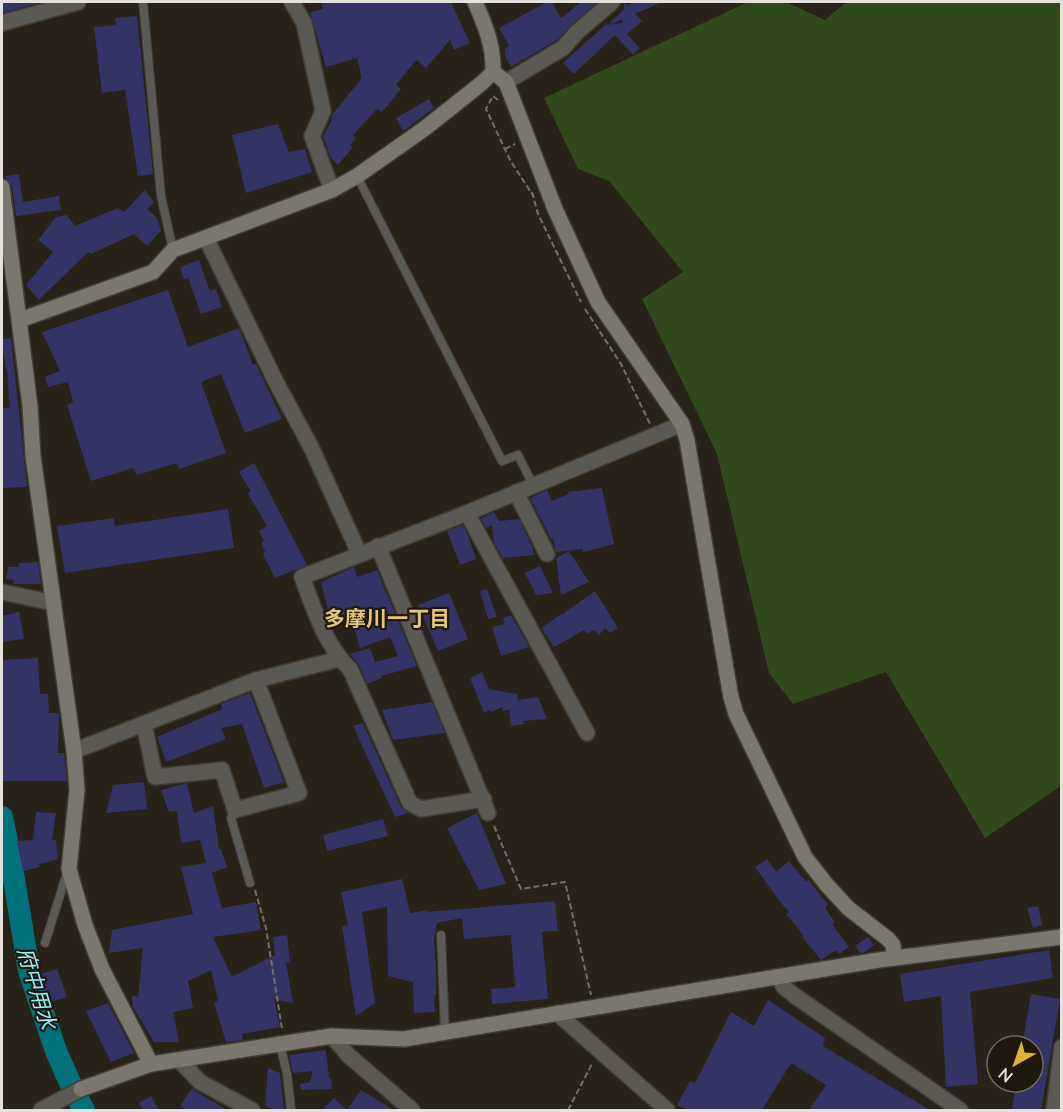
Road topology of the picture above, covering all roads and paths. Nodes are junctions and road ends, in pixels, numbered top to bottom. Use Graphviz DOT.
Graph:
graph roads {
  1 [pos="78,2"];
  2 [pos="142,2"];
  3 [pos="292,2"];
  4 [pos="475,2"];
  5 [pos="612,2"];
  6 [pos="2,23"];
  7 [pos="493,72"];
  8 [pos="506,82"];
  9 [pos="494,96"];
  10 [pos="515,144"];
  11 [pos="505,149"];
  12 [pos="357,176"];
  13 [pos="2,187"];
  14 [pos="332,190"];
  15 [pos="534,197"];
  16 [pos="5,231"];
  17 [pos="206,238"];
  18 [pos="173,249"];
  19 [pos="20,320"];
  20 [pos="682,424"];
  21 [pos="533,485"];
  22 [pos="516,492"];
  23 [pos="466,513"];
  24 [pos="378,546"];
  25 [pos="360,553"];
  26 [pos="547,555"];
  27 [pos="2,592"];
  28 [pos="54,603"];
  29 [pos="339,659"];
  30 [pos="256,680"];
  31 [pos="144,724"];
  32 [pos="587,733"];
  33 [pos="74,751"];
  34 [pos="486,806"];
  35 [pos="235,810"];
  36 [pos="69,869"];
  37 [pos="250,884"];
  38 [pos="441,935"];
  39 [pos="1062,937"];
  40 [pos="45,943"];
  41 [pos="894,958"];
  42 [pos="779,978"];
  43 [pos="594,1008"];
  44 [pos="557,1013"];
  45 [pos="445,1032"];
  46 [pos="332,1036"];
  47 [pos="282,1044"];
  48 [pos="1062,1047"];
  49 [pos="599,1051"];
  50 [pos="179,1060"];
  51 [pos="150,1064"];
  52 [pos="41,1110"];
  53 [pos="252,1110"];
  54 [pos="291,1110"];
  55 [pos="412,1110"];
  56 [pos="568,1110"];
  57 [pos="667,1110"];
  58 [pos="960,1110"];
  59 [pos="1054,1110"];
  1 -- 6 [label="street"];
  2 -- 18 [label="lane"];
  3 -- 14 [label="street"];
  4 -- 7 [label="street"];
  5 -- 8 [label="street"];
  7 -- 8 [label="street"];
  7 -- 12 [label="street"];
  8 -- 20 [label="street"];
  9 -- 11 [label="path"];
  10 -- 11 [label="path"];
  11 -- 15 [label="path"];
  12 -- 14 [label="street"];
  12 -- 21 [label="lane"];
  13 -- 16 [label="street"];
  14 -- 17 [label="street"];
  16 -- 19 [label="street"];
  17 -- 18 [label="street"];
  17 -- 25 [label="street"];
  18 -- 19 [label="street"];
  19 -- 28 [label="street"];
  20 -- 21 [label="street"];
  20 -- 41 [label="street"];
  21 -- 22 [label="street"];
  22 -- 23 [label="street"];
  22 -- 26 [label="street"];
  23 -- 24 [label="street"];
  23 -- 32 [label="street"];
  24 -- 25 [label="street"];
  24 -- 34 [label="street"];
  25 -- 29 [label="street"];
  27 -- 28 [label="street"];
  28 -- 33 [label="street"];
  29 -- 30 [label="street"];
  29 -- 34 [label="street"];
  30 -- 31 [label="street"];
  30 -- 35 [label="street"];
  31 -- 33 [label="street"];
  31 -- 35 [label="street"];
  33 -- 36 [label="street"];
  34 -- 43 [label="path"];
  35 -- 37 [label="lane"];
  36 -- 40 [label="lane"];
  36 -- 51 [label="street"];
  37 -- 47 [label="path"];
  38 -- 45 [label="lane"];
  39 -- 41 [label="street"];
  41 -- 42 [label="street"];
  42 -- 43 [label="street"];
  42 -- 58 [label="street"];
  43 -- 44 [label="street"];
  44 -- 45 [label="street"];
  44 -- 49 [label="street"];
  45 -- 46 [label="street"];
  46 -- 47 [label="street"];
  46 -- 55 [label="street"];
  47 -- 50 [label="street"];
  47 -- 54 [label="lane"];
  48 -- 59 [label="street"];
  49 -- 56 [label="path"];
  49 -- 57 [label="street"];
  50 -- 51 [label="street"];
  50 -- 53 [label="street"];
  51 -- 52 [label="street"];
}
